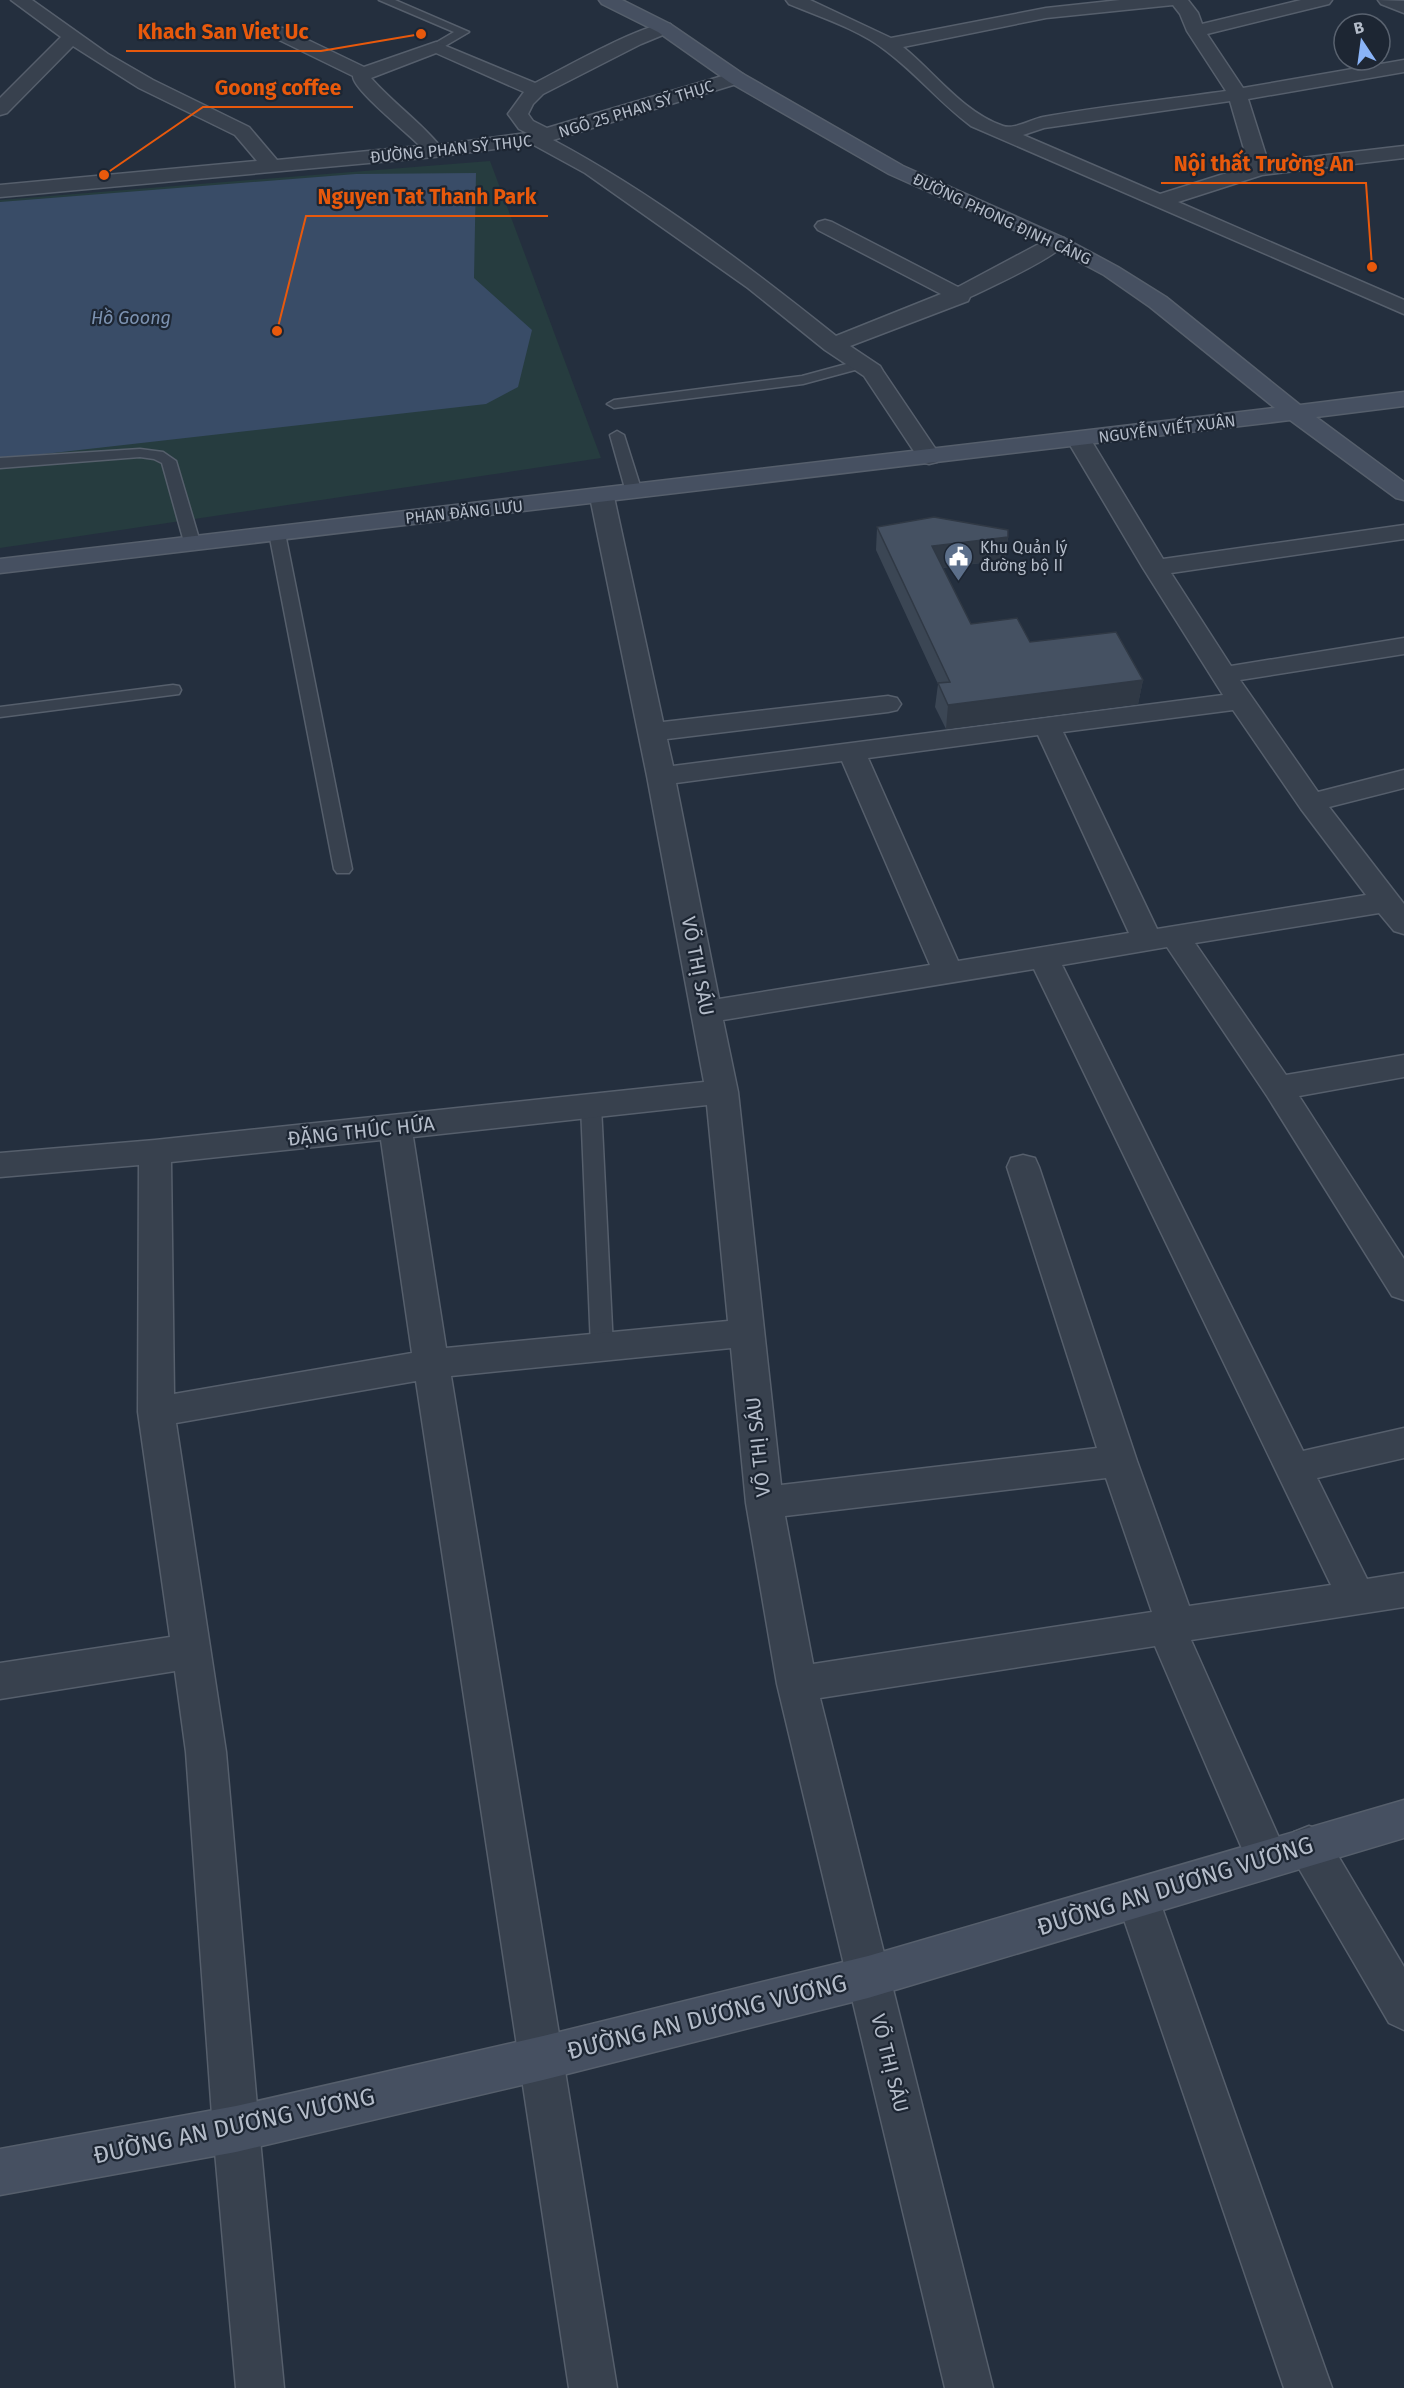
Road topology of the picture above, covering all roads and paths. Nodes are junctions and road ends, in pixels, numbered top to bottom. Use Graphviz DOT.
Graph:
graph roads {
  1 [pos="385,0"];
  2 [pos="608,0"];
  3 [pos="795,0"];
  4 [pos="1171,0"];
  5 [pos="1179,0"];
  6 [pos="1323,0"];
  7 [pos="1387,0"];
  8 [pos="13,2"];
  9 [pos="1059,5"];
  10 [pos="1404,8"];
  11 [pos="664,28"];
  12 [pos="1196,31"];
  13 [pos="277,32"];
  14 [pos="72,37"];
  15 [pos="889,44"];
  16 [pos="436,47"];
  17 [pos="1404,66"];
  18 [pos="363,74"];
  19 [pos="736,78"];
  20 [pos="536,90"];
  21 [pos="1237,94"];
  22 [pos="0,109"];
  23 [pos="1005,134"];
  24 [pos="540,137"];
  25 [pos="434,151"];
  26 [pos="1404,152"];
  27 [pos="272,166"];
  28 [pos="1260,169"];
  29 [pos="0,191"];
  30 [pos="1159,201"];
  31 [pos="825,226"];
  32 [pos="1057,242"];
  33 [pos="960,296"];
  34 [pos="1404,308"];
  35 [pos="833,345"];
  36 [pos="861,364"];
  37 [pos="1404,399"];
  38 [pos="614,404"];
  39 [pos="1293,412"];
  40 [pos="617,435"];
  41 [pos="1079,440"];
  42 [pos="929,457"];
  43 [pos="0,463"];
  44 [pos="1404,492"];
  45 [pos="618,494"];
  46 [pos="1404,532"];
  47 [pos="277,533"];
  48 [pos="192,543"];
  49 [pos="0,566"];
  50 [pos="1155,568"];
  51 [pos="1404,646"];
  52 [pos="1224,675"];
  53 [pos="173,690"];
  54 [pos="1238,700"];
  55 [pos="888,704"];
  56 [pos="0,712"];
  57 [pos="1047,726"];
  58 [pos="652,732"];
  59 [pos="851,751"];
  60 [pos="661,776"];
  61 [pos="1404,779"];
  62 [pos="1311,803"];
  63 [pos="343,868"];
  64 [pos="1395,913"];
  65 [pos="1161,938"];
  66 [pos="1042,957"];
  67 [pos="948,973"];
  68 [pos="706,1012"];
  69 [pos="1404,1066"];
  70 [pos="1278,1088"];
  71 [pos="722,1092"];
  72 [pos="591,1106"];
  73 [pos="395,1127"];
  74 [pos="155,1152"];
  75 [pos="0,1165"];
  76 [pos="1023,1167"];
  77 [pos="1404,1287"];
  78 [pos="747,1333"];
  79 [pos="602,1347"];
  80 [pos="430,1364"];
  81 [pos="156,1412"];
  82 [pos="1404,1443"];
  83 [pos="1119,1461"];
  84 [pos="1294,1468"];
  85 [pos="764,1503"];
  86 [pos="1404,1590"];
  87 [pos="1357,1598"];
  88 [pos="1171,1626"];
  89 [pos="191,1651"];
  90 [pos="0,1681"];
  91 [pos="797,1684"];
  92 [pos="1404,1819"];
  93 [pos="1309,1846"];
  94 [pos="1267,1858"];
  95 [pos="1138,1899"];
  96 [pos="868,1977"];
  97 [pos="1404,2008"];
  98 [pos="543,2058"];
  99 [pos="236,2129"];
  100 [pos="0,2172"];
  101 [pos="260,2388"];
  102 [pos="593,2388"];
  103 [pos="969,2388"];
  104 [pos="1308,2388"];
  1 -- 16 [label="lane"];
  2 -- 11 [label="street, ĐƯỜNG PHONG ĐỊNH CẢNG"];
  3 -- 15 [label="street"];
  4 -- 9 [label="street"];
  5 -- 12 [label="street"];
  6 -- 12 [label="street"];
  7 -- 10 [label="street"];
  8 -- 14 [label="street"];
  9 -- 15 [label="street"];
  11 -- 19 [label="street, ĐƯỜNG PHONG ĐỊNH CẢNG"];
  11 -- 20 [label="street"];
  12 -- 21 [label="street"];
  13 -- 18 [label="street"];
  14 -- 22 [label="street"];
  14 -- 27 [label="street"];
  15 -- 23 [label="street"];
  16 -- 18 [label="street"];
  16 -- 20 [label="street"];
  17 -- 21 [label="street"];
  18 -- 25 [label="street"];
  19 -- 24 [label="street, NGÕ 25 PHAN SỸ THỤC"];
  19 -- 32 [label="street, ĐƯỜNG PHONG ĐỊNH CẢNG"];
  20 -- 24 [label="street"];
  21 -- 23 [label="street"];
  21 -- 28 [label="street"];
  23 -- 30 [label="street"];
  24 -- 25 [label="street, ĐƯỜNG PHAN SỸ THỤC"];
  24 -- 35 [label="street, ĐƯỜNG PHAN SỸ THỤC"];
  25 -- 27 [label="street, ĐƯỜNG PHAN SỸ THỤC"];
  26 -- 28 [label="street"];
  27 -- 29 [label="street, ĐƯỜNG PHAN SỸ THỤC"];
  28 -- 30 [label="street"];
  30 -- 34 [label="street"];
  31 -- 33 [label="street"];
  32 -- 33 [label="street"];
  32 -- 39 [label="street, ĐƯỜNG PHONG ĐỊNH CẢNG"];
  33 -- 35 [label="street"];
  35 -- 36 [label="street, ĐƯỜNG PHAN SỸ THỤC"];
  36 -- 38 [label="lane"];
  36 -- 42 [label="street, ĐƯỜNG PHAN SỸ THỤC"];
  37 -- 39 [label="street, NGUYỄN VIẾT XUÂN"];
  39 -- 41 [label="street, NGUYỄN VIẾT XUÂN"];
  39 -- 44 [label="street, ĐƯỜNG PHONG ĐỊNH CẢNG"];
  40 -- 45 [label="lane"];
  41 -- 42 [label="street, NGUYỄN VIẾT XUÂN"];
  41 -- 50 [label="street"];
  42 -- 45 [label="street, PHAN ĐĂNG LƯU"];
  43 -- 48 [label="lane"];
  45 -- 47 [label="street, PHAN ĐĂNG LƯU"];
  45 -- 58 [label="street, VÕ THỊ SÁU"];
  46 -- 50 [label="street"];
  47 -- 48 [label="street, PHAN ĐĂNG LƯU"];
  47 -- 63 [label="lane"];
  48 -- 49 [label="street, PHAN ĐĂNG LƯU"];
  50 -- 52 [label="street"];
  51 -- 52 [label="street"];
  52 -- 54 [label="street"];
  53 -- 56 [label="lane"];
  54 -- 57 [label="street"];
  54 -- 62 [label="street"];
  55 -- 58 [label="street"];
  57 -- 59 [label="street"];
  57 -- 65 [label="street"];
  58 -- 60 [label="street, VÕ THỊ SÁU"];
  59 -- 60 [label="street"];
  59 -- 67 [label="street"];
  60 -- 68 [label="street, VÕ THỊ SÁU"];
  61 -- 62 [label="street"];
  62 -- 64 [label="street"];
  64 -- 65 [label="street"];
  65 -- 66 [label="street"];
  65 -- 70 [label="street"];
  66 -- 67 [label="street"];
  66 -- 84 [label="street"];
  67 -- 68 [label="street"];
  68 -- 71 [label="street, VÕ THỊ SÁU"];
  69 -- 70 [label="street"];
  70 -- 77 [label="street"];
  71 -- 72 [label="street, ĐẶNG THÚC HỨA"];
  71 -- 78 [label="street, VÕ THỊ SÁU"];
  72 -- 73 [label="street, ĐẶNG THÚC HỨA"];
  72 -- 79 [label="lane"];
  73 -- 74 [label="street, ĐẶNG THÚC HỨA"];
  73 -- 80 [label="street"];
  74 -- 75 [label="street, ĐẶNG THÚC HỨA"];
  74 -- 81 [label="street"];
  76 -- 83 [label="street"];
  78 -- 79 [label="street"];
  78 -- 85 [label="street, VÕ THỊ SÁU"];
  79 -- 80 [label="street"];
  80 -- 81 [label="street"];
  80 -- 98 [label="street"];
  81 -- 89 [label="street"];
  82 -- 84 [label="street"];
  83 -- 85 [label="street"];
  83 -- 88 [label="street"];
  84 -- 87 [label="street"];
  85 -- 91 [label="street, VÕ THỊ SÁU"];
  86 -- 87 [label="street"];
  87 -- 88 [label="street"];
  88 -- 91 [label="street"];
  88 -- 94 [label="street"];
  89 -- 90 [label="street"];
  89 -- 99 [label="street"];
  91 -- 96 [label="street, VÕ THỊ SÁU"];
  92 -- 93 [label="street, ĐƯỜNG AN DƯƠNG VƯƠNG"];
  93 -- 94 [label="street, ĐƯỜNG AN DƯƠNG VƯƠNG"];
  93 -- 97 [label="street"];
  94 -- 95 [label="street, ĐƯỜNG AN DƯƠNG VƯƠNG"];
  95 -- 96 [label="street, ĐƯỜNG AN DƯƠNG VƯƠNG"];
  95 -- 104 [label="street"];
  96 -- 98 [label="street, ĐƯỜNG AN DƯƠNG VƯƠNG"];
  96 -- 103 [label="street, VÕ THỊ SÁU"];
  98 -- 99 [label="street, ĐƯỜNG AN DƯƠNG VƯƠNG"];
  98 -- 102 [label="street"];
  99 -- 100 [label="street, ĐƯỜNG AN DƯƠNG VƯƠNG"];
  99 -- 101 [label="street"];
}
